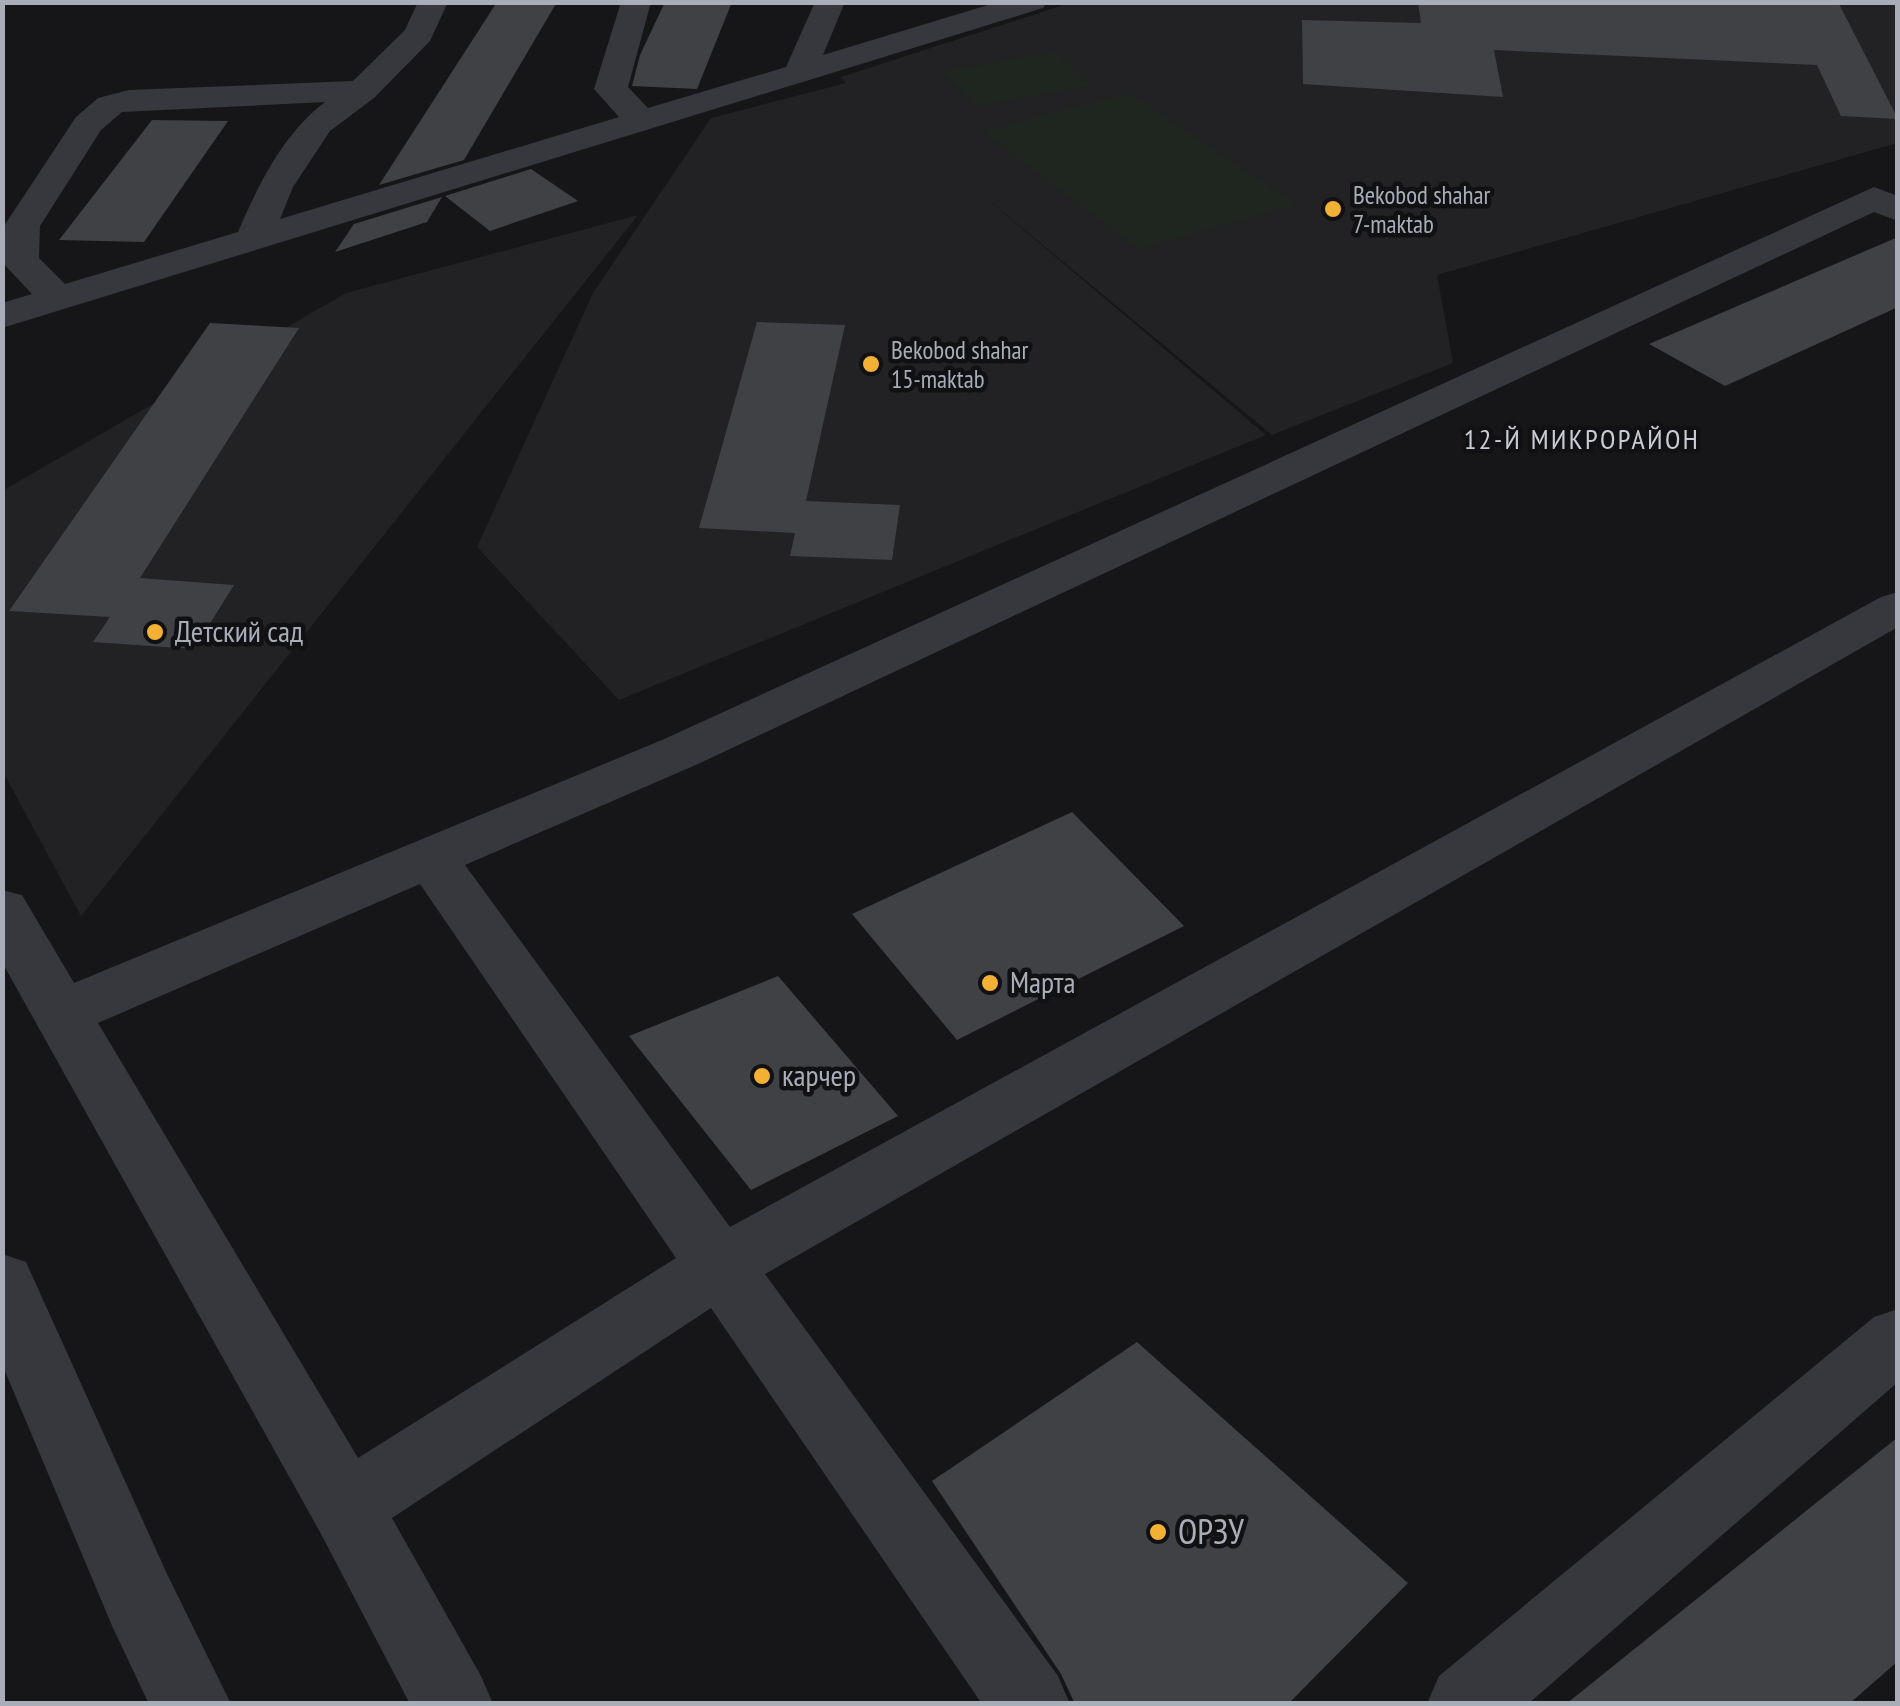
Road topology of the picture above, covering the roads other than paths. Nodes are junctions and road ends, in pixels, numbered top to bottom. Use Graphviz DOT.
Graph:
graph roads {
  1 [pos="433,2"];
  2 [pos="636,2"];
  3 [pos="830,2"];
  4 [pos="1025,4"];
  5 [pos="799,74"];
  6 [pos="362,90"];
  7 [pos="644,122"];
  8 [pos="1886,204"];
  9 [pos="252,240"];
  10 [pos="58,299"];
  11 [pos="2,316"];
  12 [pos="1898,607"];
  13 [pos="430,857"];
  14 [pos="2,910"];
  15 [pos="62,1013"];
  16 [pos="720,1266"];
  17 [pos="2,1283"];
  18 [pos="1898,1339"];
  19 [pos="346,1507"];
  20 [pos="191,1704"];
  21 [pos="453,1704"];
  22 [pos="1030,1704"];
  23 [pos="1467,1704"];
  1 -- 6 [label="street"];
  2 -- 7 [label="street"];
  3 -- 5 [label="street"];
  4 -- 5 [label="street"];
  5 -- 7 [label="street"];
  6 -- 9 [label="street"];
  6 -- 10 [label="street"];
  7 -- 9 [label="street"];
  8 -- 13 [label="street"];
  9 -- 10 [label="street"];
  10 -- 11 [label="street"];
  12 -- 16 [label="street"];
  13 -- 15 [label="street"];
  13 -- 16 [label="street"];
  14 -- 15 [label="street"];
  15 -- 19 [label="street"];
  16 -- 19 [label="street"];
  16 -- 22 [label="street"];
  17 -- 20 [label="street"];
  18 -- 23 [label="street"];
  19 -- 21 [label="street"];
}
